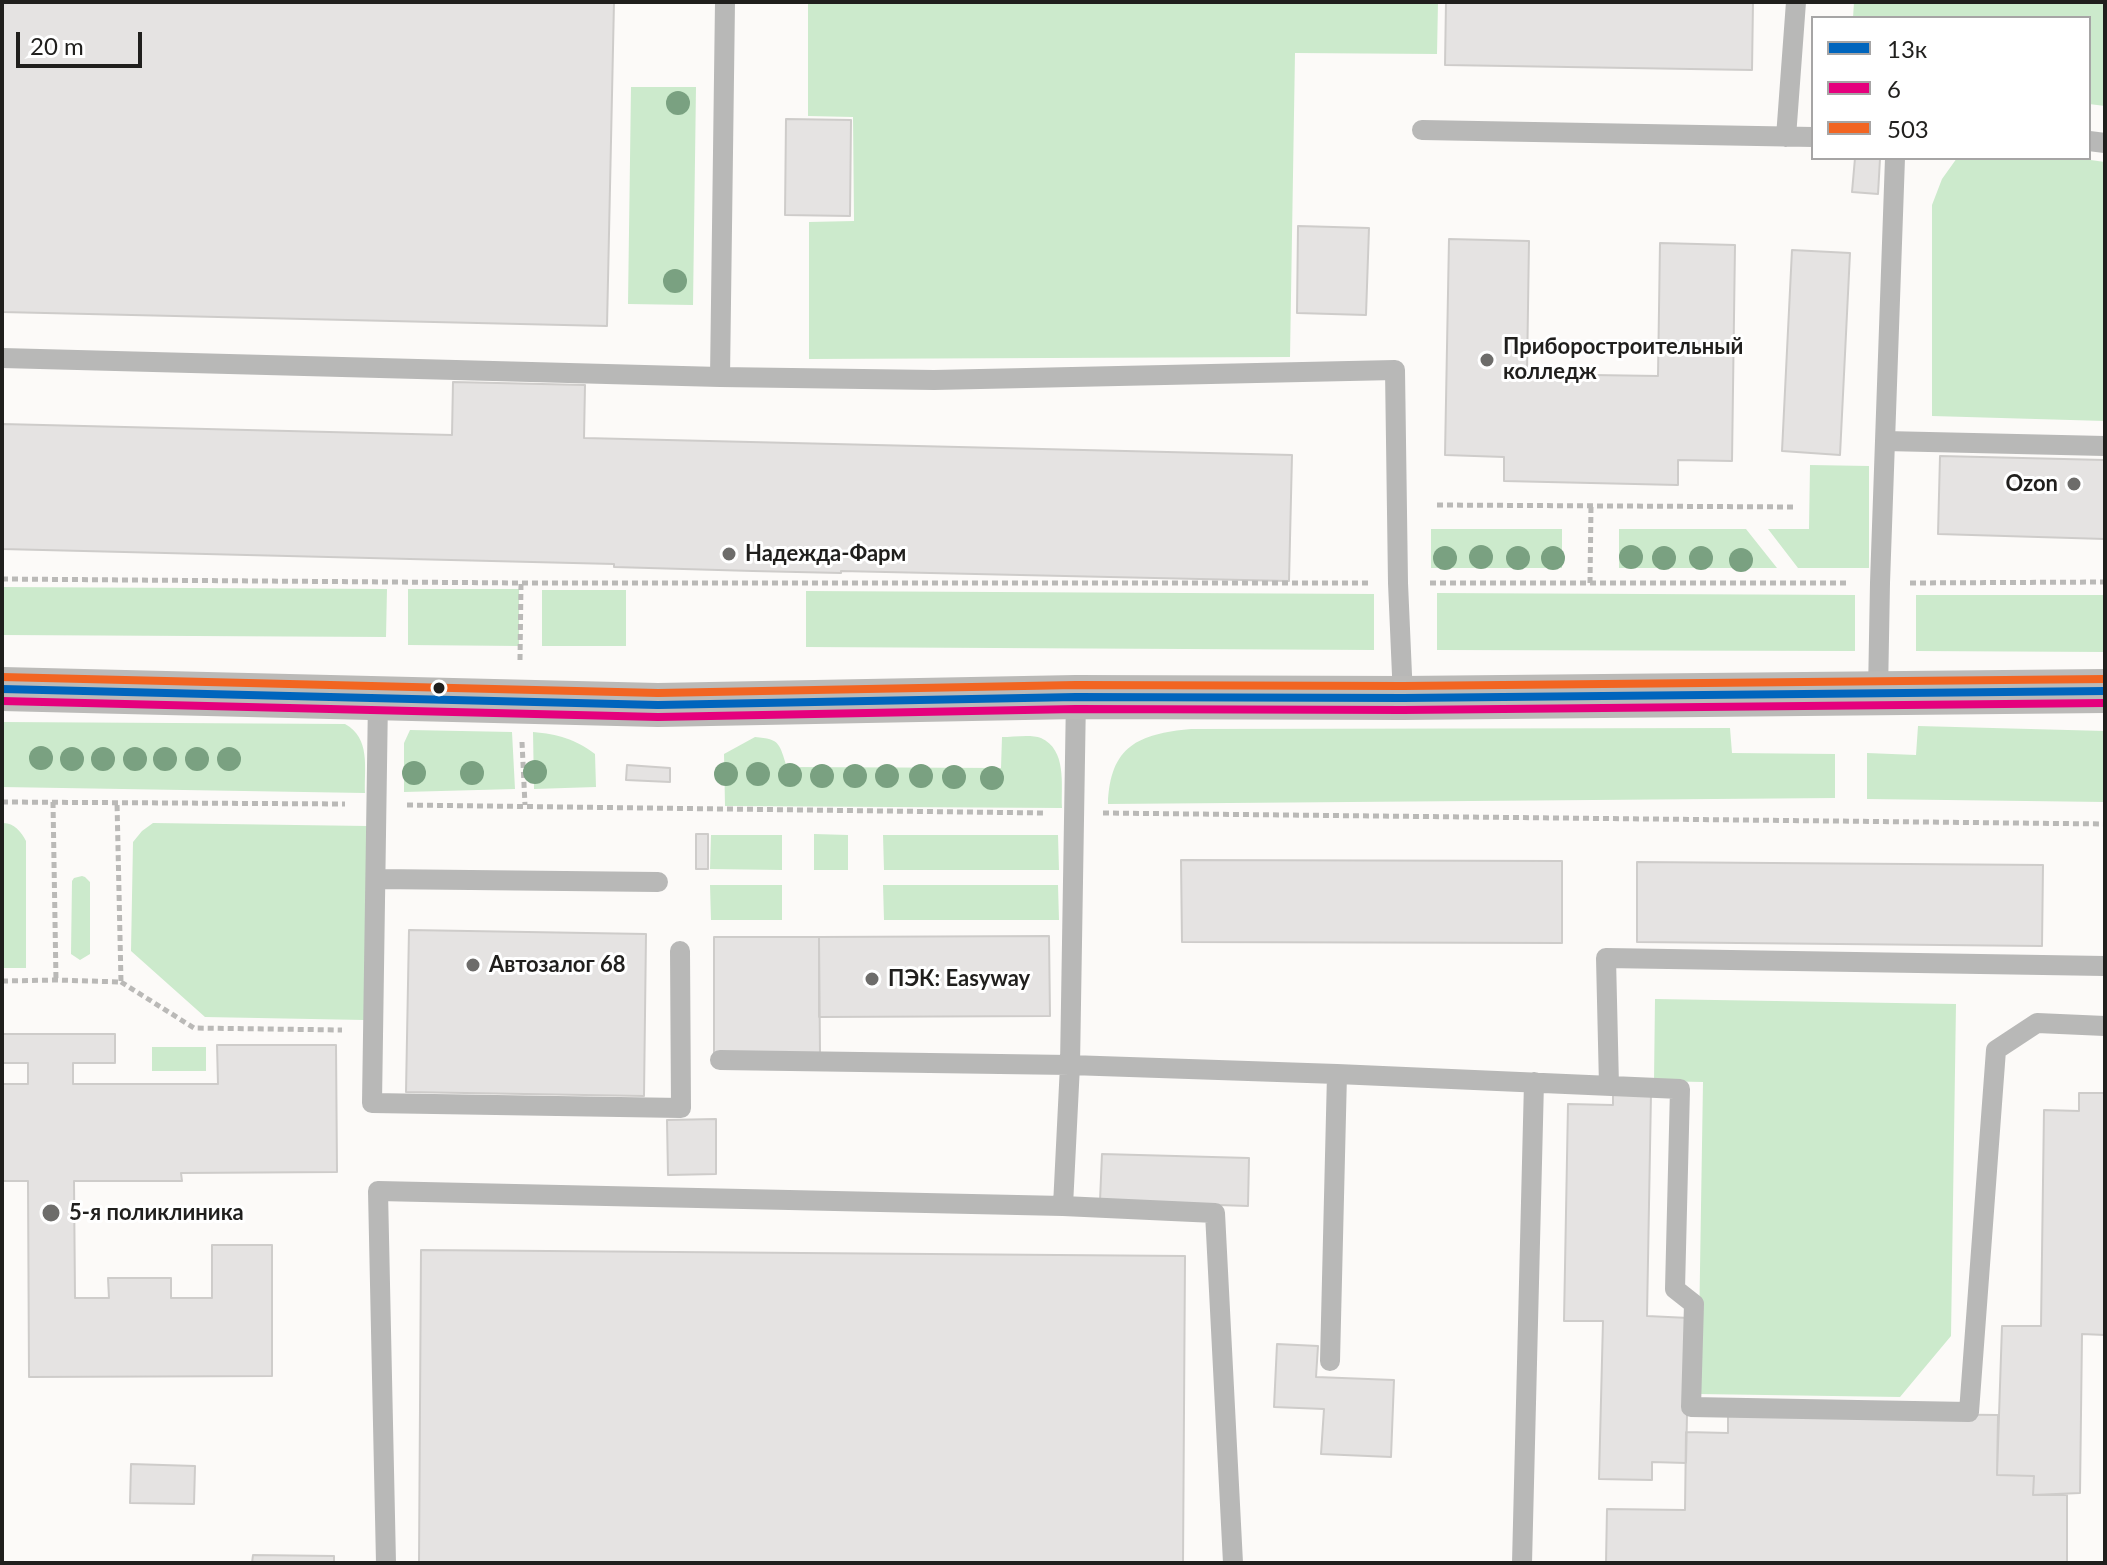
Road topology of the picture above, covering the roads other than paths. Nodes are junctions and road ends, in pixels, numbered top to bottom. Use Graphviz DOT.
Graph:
graph roads {
  1 [pos="725,2"];
  2 [pos="1796,2"];
  3 [pos="1422,130"];
  4 [pos="1786,137"];
  5 [pos="1811,137"];
  6 [pos="1895,160"];
  7 [pos="2,358"];
  8 [pos="720,377"];
  9 [pos="1885,441"];
  10 [pos="2105,446"];
  11 [pos="2,689"];
  12 [pos="2105,691"];
  13 [pos="1878,693"];
  14 [pos="1076,697"];
  15 [pos="1403,698"];
  16 [pos="378,699"];
  17 [pos="377,879"];
  18 [pos="658,882"];
  19 [pos="680,951"];
  20 [pos="2105,966"];
  21 [pos="2105,1026"];
  22 [pos="720,1060"];
  23 [pos="1070,1065"];
  24 [pos="1337,1074"];
  25 [pos="1534,1082"];
  26 [pos="1609,1086"];
  27 [pos="1063,1206"];
  28 [pos="1330,1361"];
  29 [pos="386,1563"];
  30 [pos="1233,1563"];
  31 [pos="1522,1563"];
  1 -- 8 [label="lane"];
  2 -- 4 [label="lane"];
  3 -- 4 [label="lane"];
  4 -- 5 [label="lane"];
  6 -- 9 [label="lane"];
  7 -- 8 [label="lane"];
  8 -- 15 [label="lane"];
  9 -- 10 [label="lane"];
  9 -- 13 [label="lane"];
  11 -- 16 [label="main road"];
  12 -- 13 [label="main road"];
  13 -- 15 [label="main road"];
  14 -- 15 [label="main road"];
  14 -- 16 [label="main road"];
  14 -- 23 [label="lane"];
  16 -- 17 [label="lane"];
  17 -- 18 [label="lane"];
  17 -- 19 [label="lane"];
  20 -- 26 [label="lane"];
  21 -- 26 [label="lane"];
  22 -- 23 [label="lane"];
  23 -- 24 [label="lane"];
  23 -- 27 [label="lane"];
  24 -- 25 [label="lane"];
  24 -- 28 [label="lane"];
  25 -- 26 [label="lane"];
  25 -- 31 [label="lane"];
  27 -- 29 [label="lane"];
  27 -- 30 [label="lane"];
}
